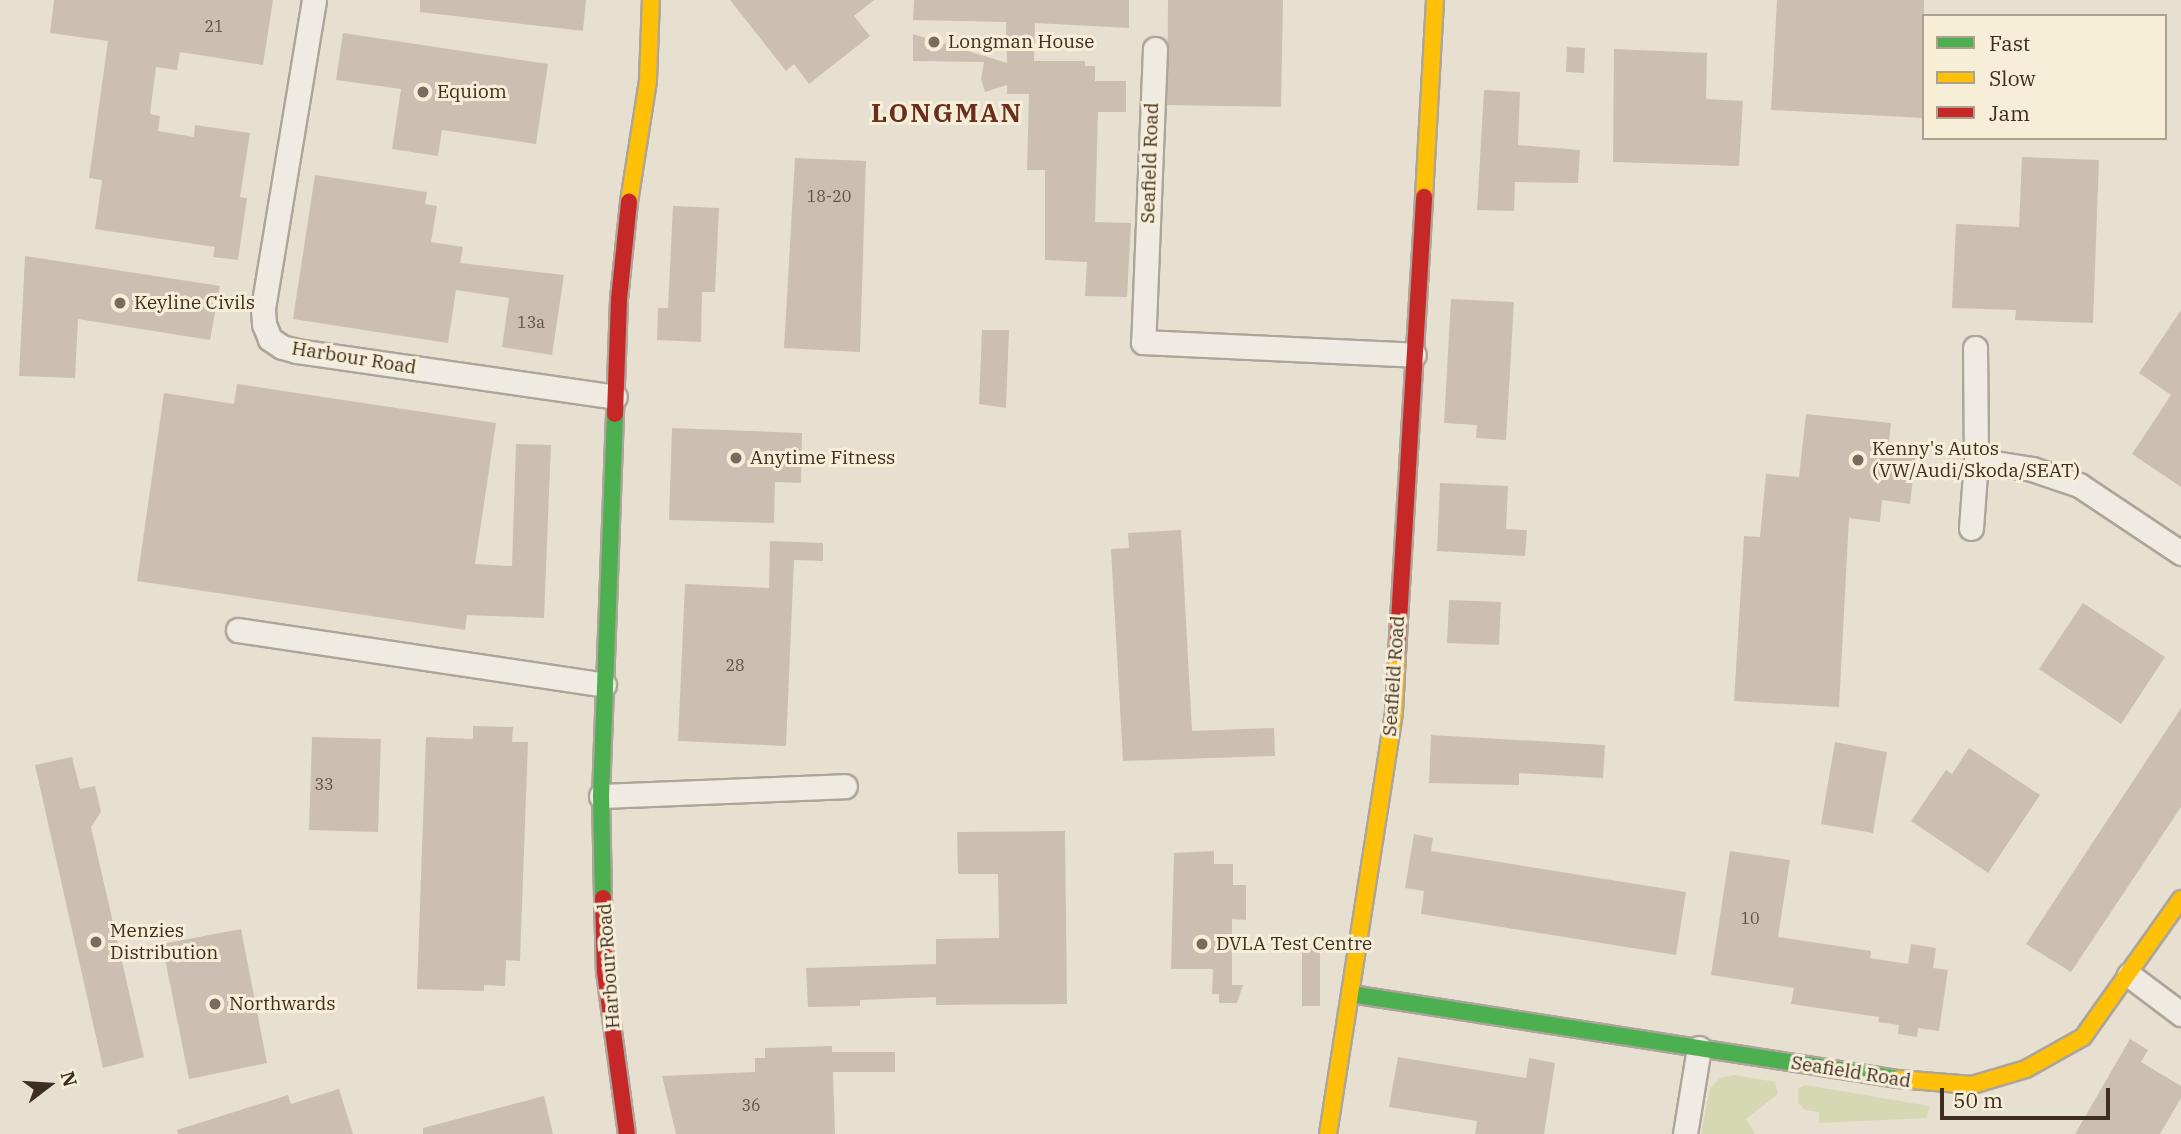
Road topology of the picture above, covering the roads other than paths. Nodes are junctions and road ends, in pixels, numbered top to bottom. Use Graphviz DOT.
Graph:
graph roads {
  1 [pos="314,0"];
  2 [pos="651,0"];
  3 [pos="1435,0"];
  4 [pos="1155,49"];
  5 [pos="1975,348"];
  6 [pos="1414,355"];
  7 [pos="615,397"];
  8 [pos="1976,460"];
  9 [pos="1971,528"];
  10 [pos="2181,553"];
  11 [pos="238,630"];
  12 [pos="604,685"];
  13 [pos="845,786"];
  14 [pos="601,796"];
  15 [pos="2181,899"];
  16 [pos="2129,975"];
  17 [pos="1351,994"];
  18 [pos="2181,1014"];
  19 [pos="1699,1048"];
  20 [pos="627,1134"];
  21 [pos="1328,1134"];
  22 [pos="1685,1134"];
  1 -- 7 [label="street, Harbour Road"];
  2 -- 7 [label="street, Harbour Road"];
  3 -- 6 [label="street, Seafield Road"];
  4 -- 6 [label="street, Seafield Road"];
  5 -- 8 [label="street"];
  6 -- 17 [label="street, Seafield Road"];
  7 -- 12 [label="street, Harbour Road"];
  8 -- 9 [label="street"];
  8 -- 10 [label="street"];
  11 -- 12 [label="street"];
  12 -- 14 [label="street, Harbour Road"];
  13 -- 14 [label="street"];
  14 -- 20 [label="street, Harbour Road"];
  15 -- 16 [label="street, Seafield Road"];
  16 -- 18 [label="street"];
  16 -- 19 [label="street, Seafield Road"];
  17 -- 19 [label="street, Seafield Road"];
  17 -- 21 [label="street, Seafield Road"];
  19 -- 22 [label="street"];
}
